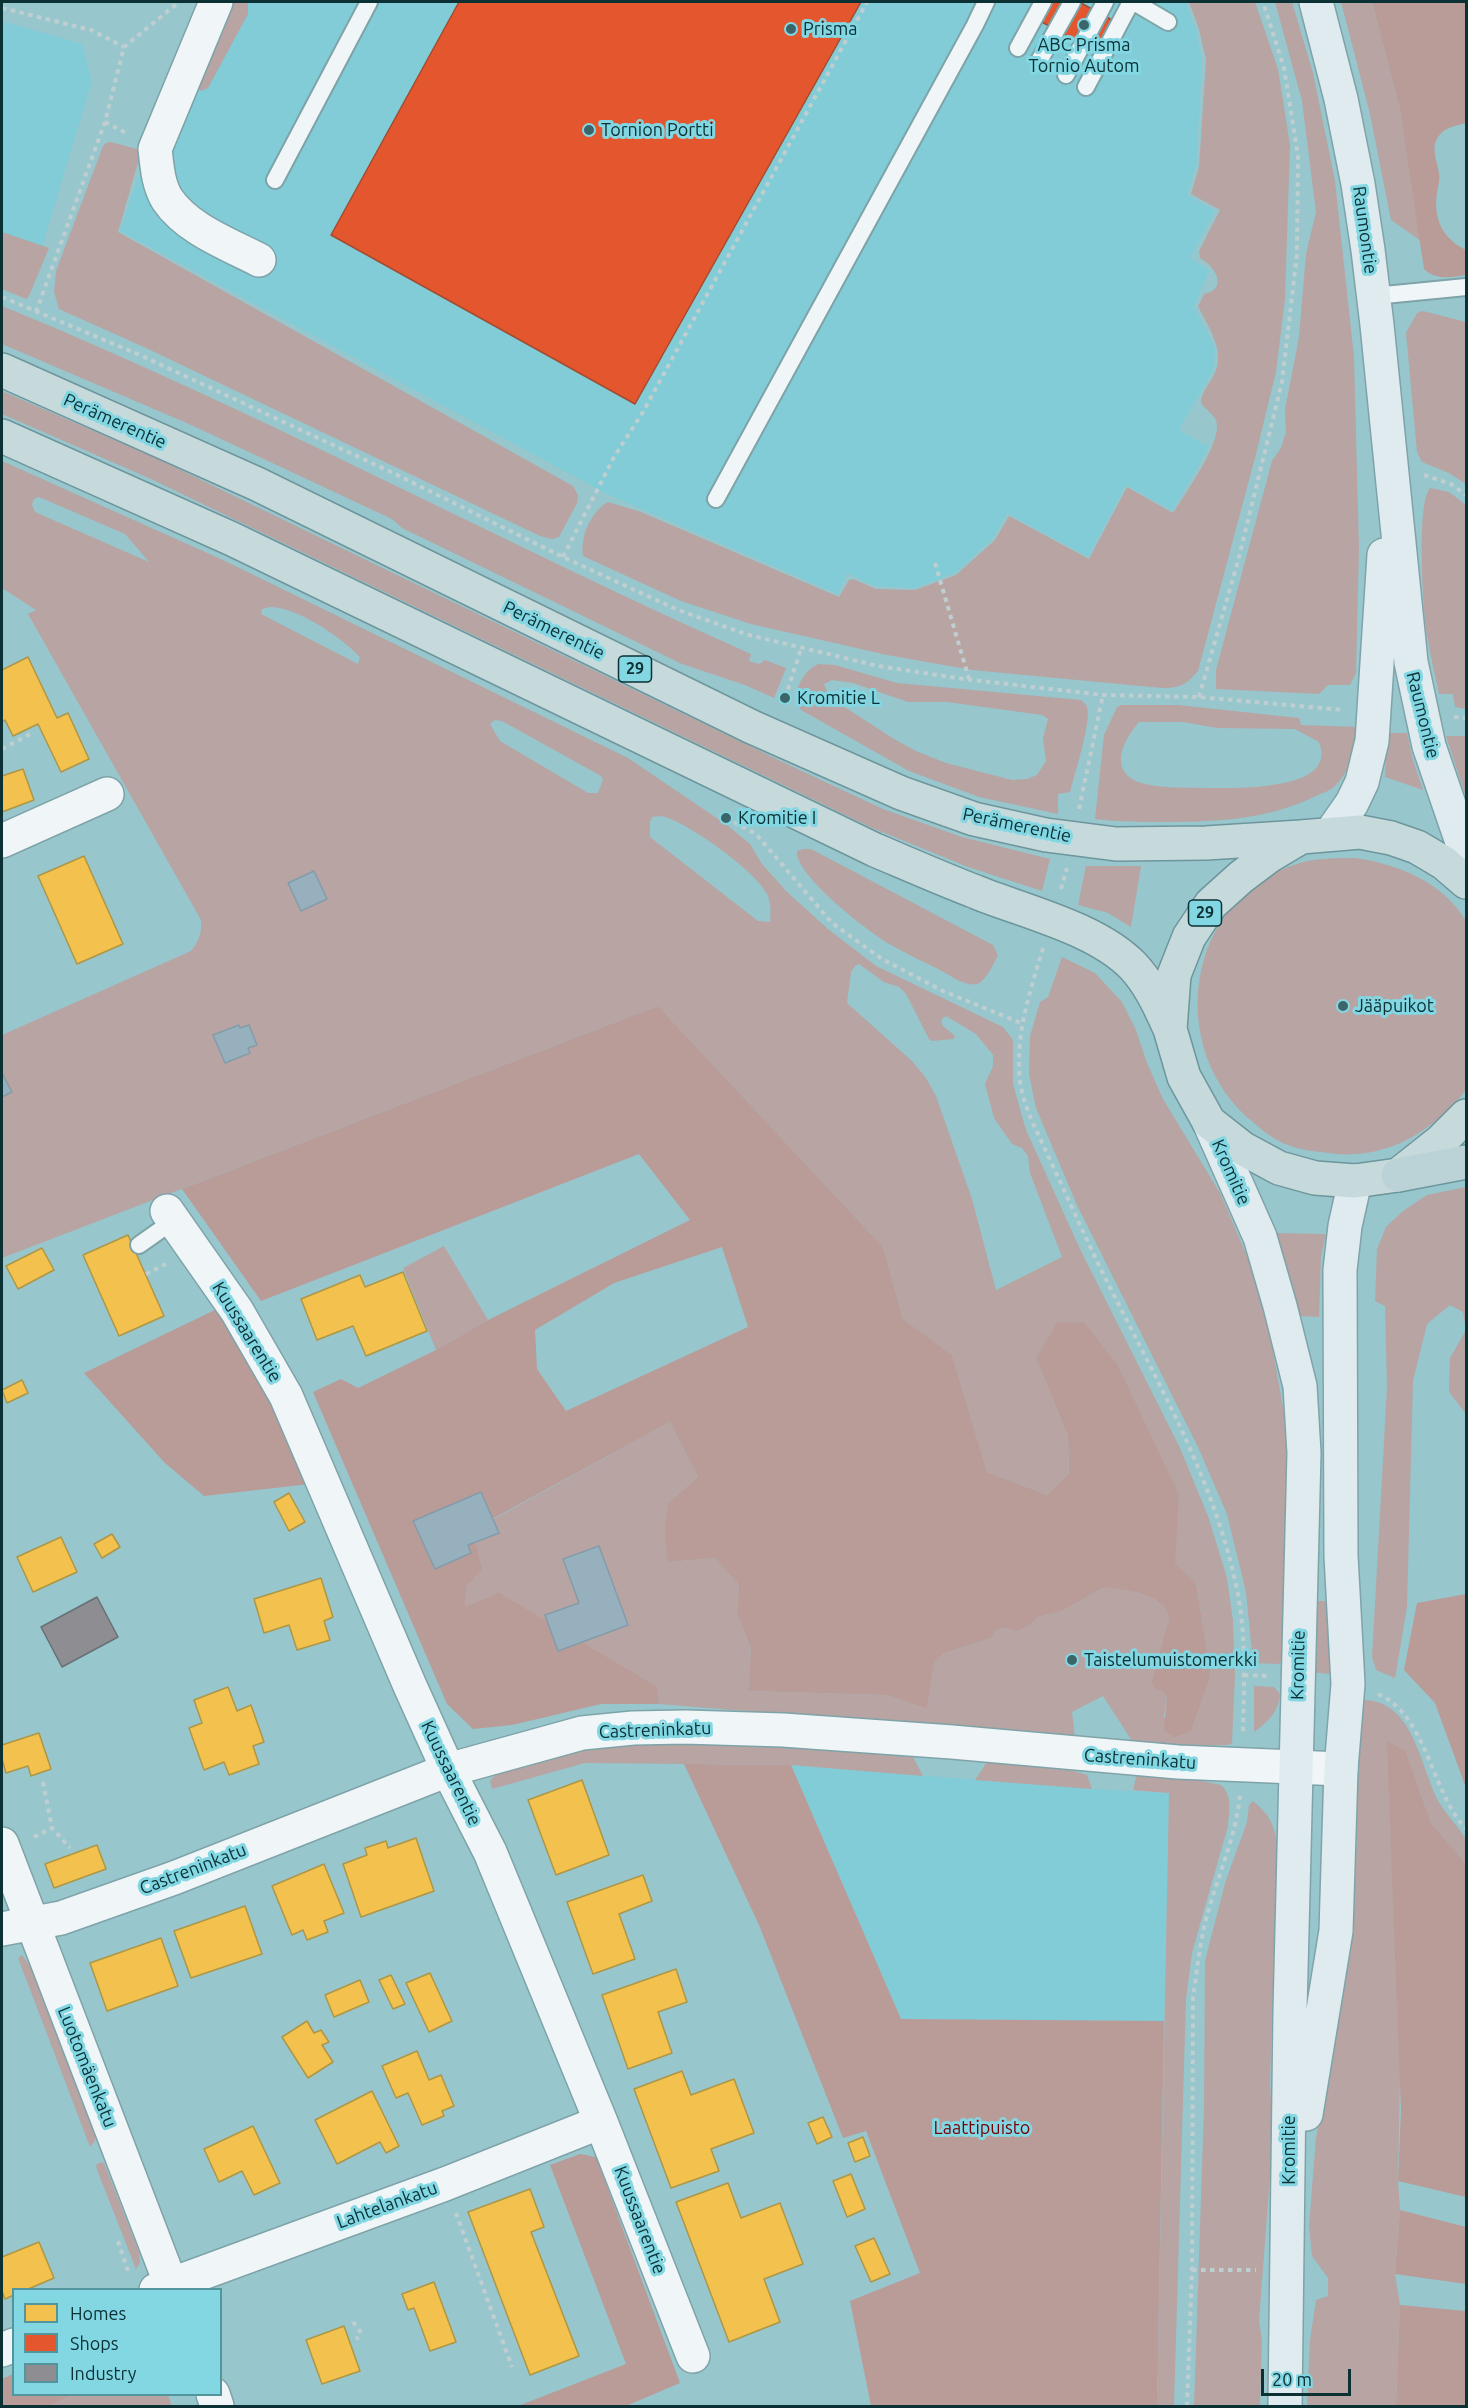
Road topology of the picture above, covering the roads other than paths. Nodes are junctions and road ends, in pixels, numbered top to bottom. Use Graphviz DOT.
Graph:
graph roads {
  1 [pos="216,2"];
  2 [pos="369,2"];
  3 [pos="986,2"];
  4 [pos="1043,2"];
  5 [pos="1072,2"];
  6 [pos="1105,2"];
  7 [pos="1133,2"];
  8 [pos="1161,2"];
  9 [pos="1316,2"];
  10 [pos="1017,48"];
  11 [pos="1039,61"];
  12 [pos="1066,75"];
  13 [pos="1086,87"];
  14 [pos="275,180"];
  15 [pos="259,260"];
  16 [pos="1467,287"];
  17 [pos="1374,296"];
  18 [pos="2,370"];
  19 [pos="2,436"];
  20 [pos="1389,463"];
  21 [pos="716,499"];
  22 [pos="107,794"];
  23 [pos="1316,835"];
  24 [pos="2,841"];
  25 [pos="1467,854"];
  26 [pos="1467,882"];
  27 [pos="1170,1029"];
  28 [pos="1467,1116"];
  29 [pos="1209,1122"];
  30 [pos="1467,1162"];
  31 [pos="1398,1175"];
  32 [pos="1355,1181"];
  33 [pos="170,1216"];
  34 [pos="139,1245"];
  35 [pos="1296,1768"];
  36 [pos="1341,1769"];
  37 [pos="448,1770"];
  38 [pos="2,1844"];
  39 [pos="16,1926"];
  40 [pos="601,2122"];
  41 [pos="1289,2223"];
  42 [pos="167,2287"];
  43 [pos="693,2356"];
  44 [pos="1285,2406"];
  1 -- 15 [label="street"];
  2 -- 14 [label="lane"];
  3 -- 21 [label="lane"];
  4 -- 10 [label="lane"];
  5 -- 11 [label="lane"];
  6 -- 12 [label="lane"];
  7 -- 8 [label="lane"];
  7 -- 13 [label="lane"];
  9 -- 17 [label="main road, Raumontie"];
  16 -- 17 [label="lane"];
  17 -- 20 [label="main road, Raumontie"];
  18 -- 23 [label="highway, Perämerentie / 29"];
  19 -- 27 [label="highway, 29"];
  20 -- 23 [label="main road, Raumontie"];
  20 -- 25 [label="main road, Raumontie"];
  22 -- 24 [label="street"];
  23 -- 26 [label="highway, 29"];
  23 -- 27 [label="highway, 29"];
  27 -- 29 [label="highway, 29"];
  28 -- 31 [label="highway"];
  29 -- 32 [label="highway, 29"];
  29 -- 35 [label="main road, Kromitie"];
  30 -- 31 [label="highway, 29"];
  31 -- 32 [label="highway, 29"];
  32 -- 36 [label="main road, Kromitie"];
  33 -- 34 [label="lane"];
  33 -- 37 [label="street, Kuussaarentie"];
  35 -- 36 [label="street, Castreninkatu"];
  35 -- 37 [label="street, Castreninkatu"];
  35 -- 41 [label="main road, Kromitie"];
  36 -- 41 [label="main road, Kromitie"];
  37 -- 39 [label="street, Castreninkatu"];
  37 -- 40 [label="street, Kuussaarentie"];
  38 -- 39 [label="street, Luotomäenkatu"];
  39 -- 42 [label="street, Luotomäenkatu"];
  40 -- 42 [label="street, Lahtelankatu"];
  40 -- 43 [label="street, Kuussaarentie"];
  41 -- 44 [label="main road, Kromitie"];
}
